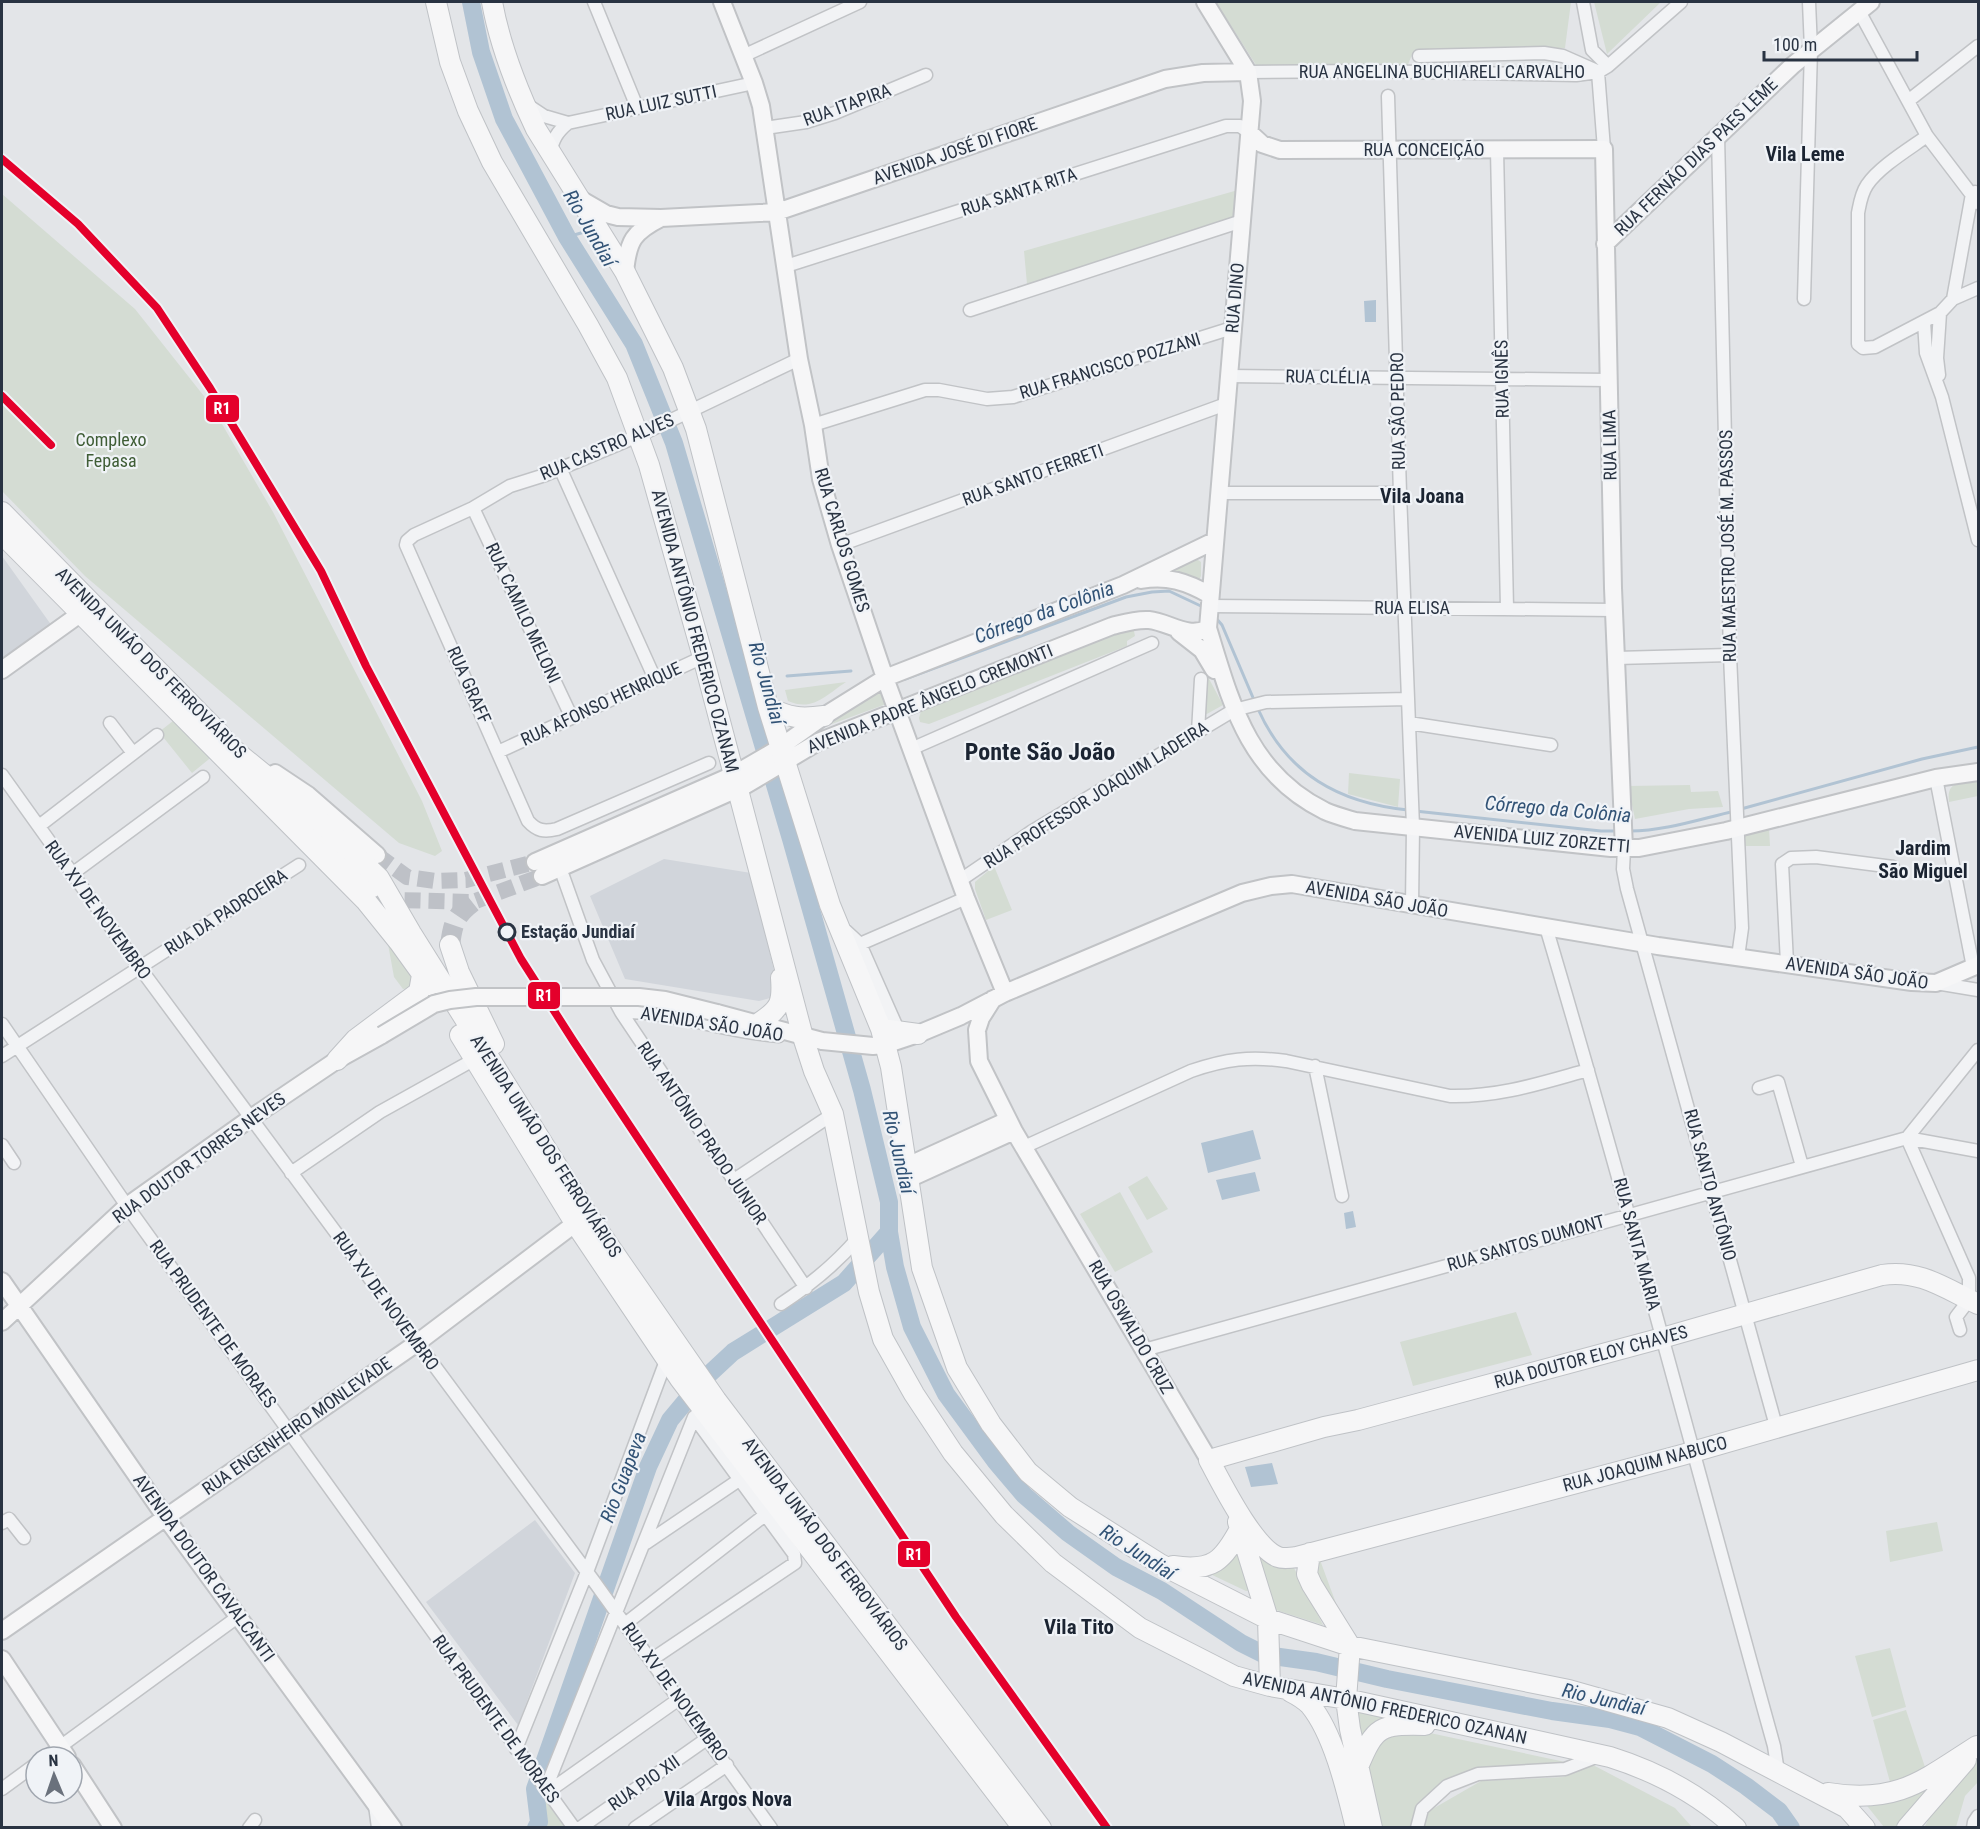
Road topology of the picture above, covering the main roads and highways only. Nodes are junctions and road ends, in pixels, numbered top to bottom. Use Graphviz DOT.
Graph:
graph roads {
  1 [pos="436,2"];
  2 [pos="492,2"];
  3 [pos="722,2"];
  4 [pos="1205,2"];
  5 [pos="1865,6"];
  6 [pos="1248,72"];
  7 [pos="1250,133"];
  8 [pos="1604,149"];
  9 [pos="579,198"];
  10 [pos="777,212"];
  11 [pos="627,217"];
  12 [pos="661,218"];
  13 [pos="1605,244"];
  14 [pos="627,251"];
  15 [pos="626,272"];
  16 [pos="2,512"];
  17 [pos="2,534"];
  18 [pos="1214,541"];
  19 [pos="1123,585"];
  20 [pos="87,609"];
  21 [pos="1208,612"];
  22 [pos="1162,623"];
  23 [pos="2,670"];
  24 [pos="885,678"];
  25 [pos="1227,689"];
  26 [pos="768,707"];
  27 [pos="898,711"];
  28 [pos="824,716"];
  29 [pos="218,732"];
  30 [pos="780,756"];
  31 [pos="238,772"];
  32 [pos="1978,772"];
  33 [pos="740,779"];
  34 [pos="1624,845"];
  35 [pos="377,855"];
  36 [pos="538,869"];
  37 [pos="373,889"];
  38 [pos="450,945"];
  39 [pos="779,952"];
  40 [pos="1976,966"];
  41 [pos="422,975"];
  42 [pos="999,996"];
  43 [pos="759,1023"];
  44 [pos="382,1035"];
  45 [pos="891,1037"];
  46 [pos="812,1039"];
  47 [pos="338,1060"];
  48 [pos="1011,1126"];
  49 [pos="542,1140"];
  50 [pos="908,1173"];
  51 [pos="581,1219"];
  52 [pos="2,1281"];
  53 [pos="869,1292"];
  54 [pos="1974,1302"];
  55 [pos="18,1305"];
  56 [pos="2,1322"];
  57 [pos="1978,1370"];
  58 [pos="687,1373"];
  59 [pos="705,1404"];
  60 [pos="1209,1460"];
  61 [pos="1231,1502"];
  62 [pos="166,1518"];
  63 [pos="1241,1527"];
  64 [pos="1310,1553"];
  65 [pos="1160,1564"];
  66 [pos="1269,1628"];
  67 [pos="2,1631"];
  68 [pos="1350,1649"];
  69 [pos="2,1659"];
  70 [pos="1275,1682"];
  71 [pos="1346,1691"];
  72 [pos="1470,1725"];
  73 [pos="58,1745"];
  74 [pos="1978,1746"];
  75 [pos="1355,1780"];
  76 [pos="84,1783"];
  77 [pos="1813,1791"];
  78 [pos="1912,1824"];
  79 [pos="113,1827"];
  80 [pos="393,1827"];
  81 [pos="1023,1827"];
  82 [pos="1041,1827"];
  83 [pos="1356,1827"];
  84 [pos="1372,1827"];
  85 [pos="1736,1827"];
  86 [pos="1865,1827"];
  1 -- 33 [label="main road, AVENIDA ANTÔNIO FREDERICO OZANAM"];
  2 -- 9 [label="main road"];
  3 -- 10 [label="main road, RUA CARLOS GOMES"];
  4 -- 6 [label="main road, RUA DINO"];
  5 -- 13 [label="main road, RUA FERNÃO DIAS PAES LEME"];
  6 -- 7 [label="main road, RUA DINO"];
  6 -- 10 [label="main road, AVENIDA JOSÉ DI FIORE"];
  7 -- 8 [label="main road, RUA CONCEIÇÃO"];
  7 -- 18 [label="main road, RUA DINO"];
  8 -- 13 [label="main road, RUA LIMA"];
  9 -- 11 [label="main road, AVENIDA JOSÉ DI FIORE"];
  9 -- 15 [label="main road"];
  10 -- 12 [label="main road, AVENIDA JOSÉ DI FIORE"];
  10 -- 24 [label="main road, RUA CARLOS GOMES"];
  11 -- 12 [label="main road, AVENIDA JOSÉ DI FIORE"];
  11 -- 14 [label="main road"];
  12 -- 14 [label="main road"];
  13 -- 34 [label="main road, RUA LIMA"];
  14 -- 15 [label="main road"];
  15 -- 26 [label="main road"];
  16 -- 20 [label="main road, AVENIDA UNIÃO DOS FERROVIÁRIOS"];
  17 -- 20 [label="main road, AVENIDA UNIÃO DOS FERROVIÁRIOS"];
  18 -- 19 [label="main road, AVENIDA PADRE ÂNGELO CREMONTI"];
  18 -- 21 [label="main road, RUA DINO"];
  19 -- 21 [label="main road, AVENIDA PADRE ÂNGELO CREMONTI"];
  19 -- 24 [label="main road, AVENIDA PADRE ÂNGELO CREMONTI"];
  20 -- 23 [label="main road"];
  20 -- 29 [label="main road, AVENIDA UNIÃO DOS FERROVIÁRIOS"];
  20 -- 31 [label="main road, AVENIDA UNIÃO DOS FERROVIÁRIOS"];
  21 -- 22 [label="main road, AVENIDA PADRE ÂNGELO CREMONTI"];
  21 -- 25 [label="main road, AVENIDA LUIZ ZORZETTI"];
  22 -- 25 [label="main road, AVENIDA PADRE ÂNGELO CREMONTI"];
  22 -- 27 [label="main road, AVENIDA PADRE ÂNGELO CREMONTI"];
  24 -- 27 [label="main road, RUA CARLOS GOMES"];
  24 -- 28 [label="main road, AVENIDA PADRE ÂNGELO CREMONTI"];
  25 -- 34 [label="main road, AVENIDA LUIZ ZORZETTI"];
  26 -- 28 [label="main road"];
  26 -- 30 [label="main road"];
  27 -- 30 [label="main road, AVENIDA PADRE ÂNGELO CREMONTI"];
  27 -- 42 [label="main road, RUA CARLOS GOMES"];
  28 -- 30 [label="main road, AVENIDA PADRE ÂNGELO CREMONTI"];
  29 -- 35 [label="main road"];
  29 -- 49 [label="main road, AVENIDA UNIÃO DOS FERROVIÁRIOS"];
  30 -- 33 [label="main road, AVENIDA PADRE ÂNGELO CREMONTI"];
  30 -- 45 [label="main road"];
  31 -- 37 [label="main road"];
  31 -- 41 [label="main road, AVENIDA UNIÃO DOS FERROVIÁRIOS"];
  32 -- 34 [label="main road, AVENIDA LUIZ ZORZETTI"];
  33 -- 36 [label="main road, AVENIDA PADRE ÂNGELO CREMONTI"];
  33 -- 39 [label="main road, AVENIDA ANTÔNIO FREDERICO OZANAM"];
  38 -- 49 [label="main road"];
  39 -- 43 [label="main road"];
  39 -- 46 [label="main road, AVENIDA ANTÔNIO FREDERICO OZANAM"];
  40 -- 42 [label="main road, AVENIDA SÃO JOÃO"];
  41 -- 47 [label="main road"];
  41 -- 51 [label="main road, AVENIDA UNIÃO DOS FERROVIÁRIOS"];
  42 -- 45 [label="main road, AVENIDA SÃO JOÃO"];
  42 -- 48 [label="main road, RUA OSWALDO CRUZ"];
  43 -- 44 [label="main road, AVENIDA SÃO JOÃO, bridge"];
  43 -- 46 [label="main road, AVENIDA SÃO JOÃO"];
  44 -- 47 [label="main road, RUA DOUTOR TORRES NEVES"];
  45 -- 46 [label="main road, AVENIDA SÃO JOÃO"];
  45 -- 50 [label="main road"];
  46 -- 53 [label="main road, AVENIDA ANTÔNIO FREDERICO OZANAM"];
  47 -- 55 [label="main road, RUA DOUTOR TORRES NEVES"];
  48 -- 50 [label="main road"];
  48 -- 60 [label="main road, RUA OSWALDO CRUZ"];
  49 -- 51 [label="main road, AVENIDA UNIÃO DOS FERROVIÁRIOS"];
  50 -- 65 [label="main road"];
  51 -- 58 [label="main road, AVENIDA UNIÃO DOS FERROVIÁRIOS"];
  51 -- 58 [label="main road, AVENIDA UNIÃO DOS FERROVIÁRIOS"];
  51 -- 62 [label="main road, RUA ENGENHEIRO MONLEVADE"];
  52 -- 55 [label="main road, AVENIDA DOUTOR CAVALCANTI"];
  53 -- 70 [label="main road, AVENIDA ANTÔNIO FREDERICO OZANAN"];
  54 -- 60 [label="main road, RUA DOUTOR ELOY CHAVES"];
  55 -- 56 [label="main road, RUA DOUTOR TORRES NEVES"];
  55 -- 62 [label="main road, AVENIDA DOUTOR CAVALCANTI"];
  57 -- 64 [label="main road, RUA JOAQUIM NABUCO"];
  58 -- 59 [label="main road, AVENIDA UNIÃO DOS FERROVIÁRIOS"];
  59 -- 81 [label="main road, AVENIDA UNIÃO DOS FERROVIÁRIOS"];
  59 -- 82 [label="main road, AVENIDA UNIÃO DOS FERROVIÁRIOS"];
  60 -- 61 [label="main road, RUA OSWALDO CRUZ"];
  61 -- 63 [label="main road"];
  61 -- 64 [label="main road, RUA OSWALDO CRUZ"];
  62 -- 67 [label="main road, RUA ENGENHEIRO MONLEVADE"];
  62 -- 80 [label="main road, AVENIDA DOUTOR CAVALCANTI"];
  63 -- 65 [label="main road"];
  63 -- 66 [label="main road"];
  64 -- 68 [label="main road"];
  65 -- 66 [label="main road"];
  66 -- 68 [label="main road"];
  66 -- 70 [label="main road"];
  68 -- 71 [label="main road"];
  68 -- 77 [label="main road"];
  69 -- 73 [label="main road"];
  70 -- 71 [label="main road, AVENIDA ANTÔNIO FREDERICO OZANAN"];
  70 -- 75 [label="main road"];
  71 -- 72 [label="main road, AVENIDA ANTÔNIO FREDERICO OZANAN"];
  71 -- 75 [label="main road"];
  72 -- 75 [label="main road"];
  72 -- 85 [label="main road, AVENIDA ANTÔNIO FREDERICO OZANAN"];
  74 -- 77 [label="main road"];
  74 -- 78 [label="main road"];
  75 -- 83 [label="main road"];
  75 -- 84 [label="main road"];
  76 -- 79 [label="main road"];
  77 -- 86 [label="main road"];
}
